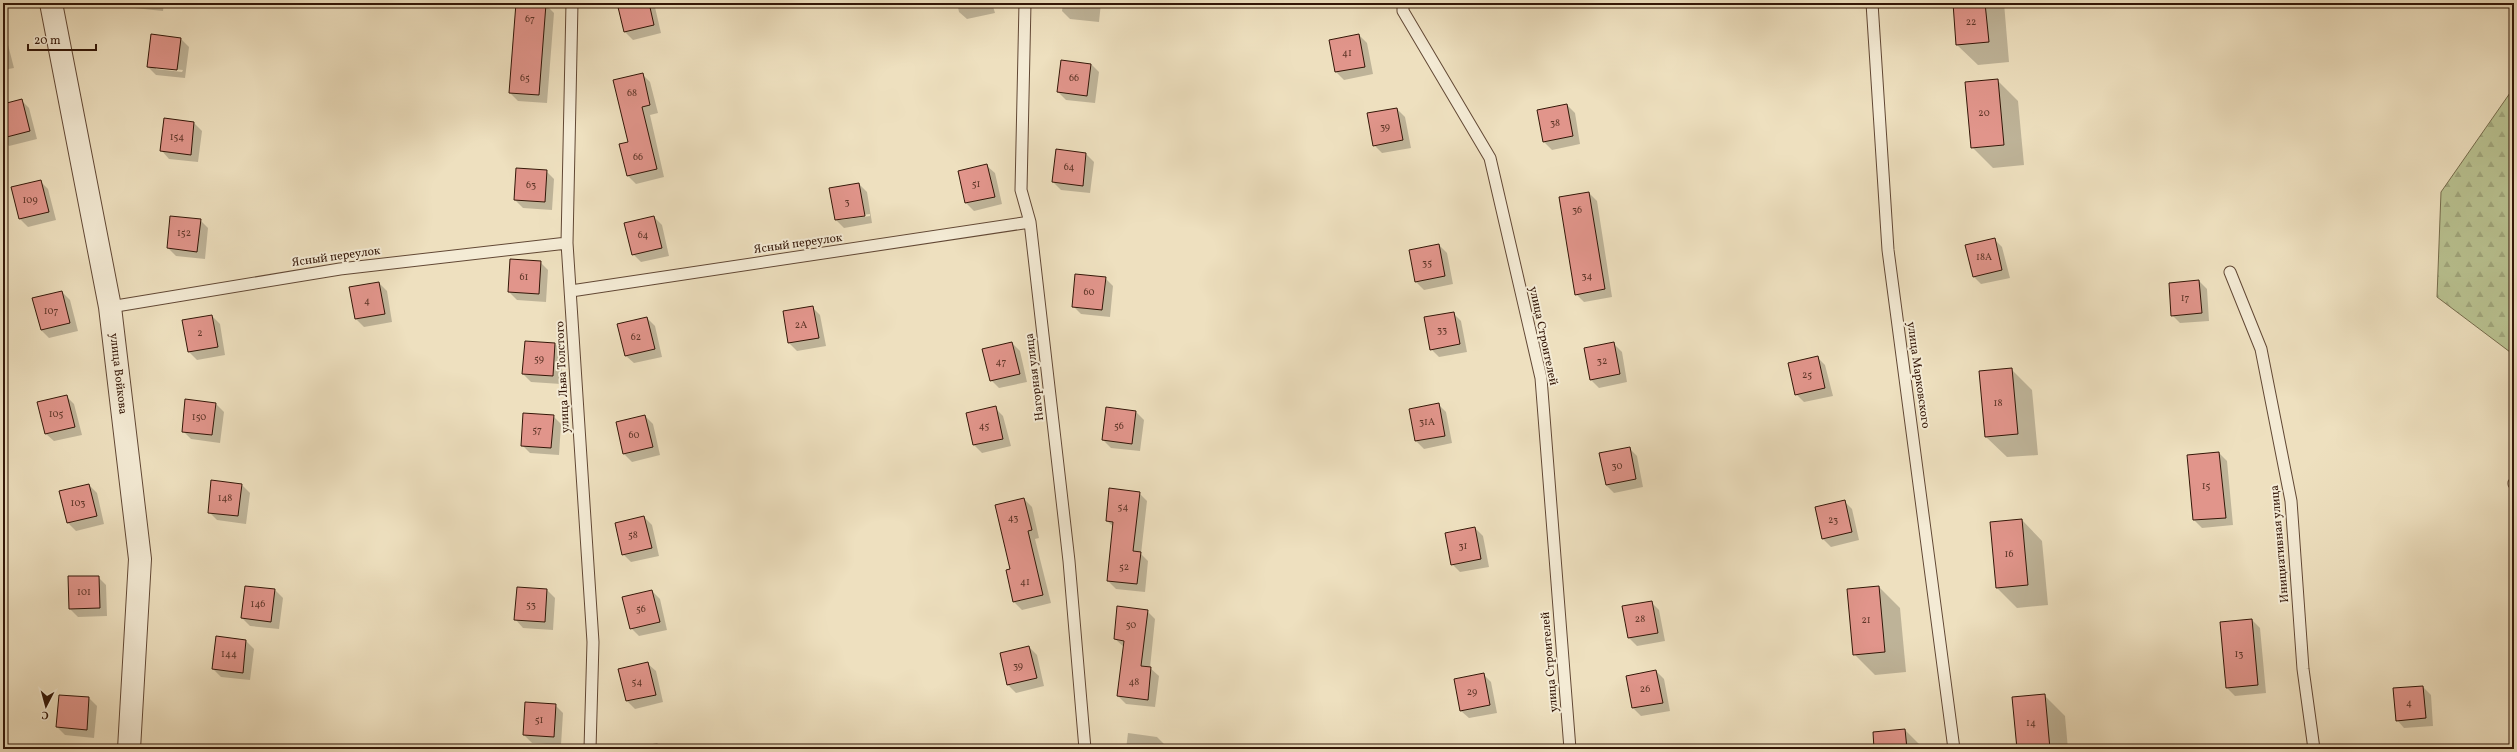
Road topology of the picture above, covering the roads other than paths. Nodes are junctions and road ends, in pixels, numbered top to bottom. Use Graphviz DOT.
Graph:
graph roads {
  1 [pos="51,3"];
  2 [pos="572,3"];
  3 [pos="1025,3"];
  4 [pos="1403,3"];
  5 [pos="1872,3"];
  6 [pos="1030,222"];
  7 [pos="567,243"];
  8 [pos="2230,272"];
  9 [pos="571,291"];
  10 [pos="110,307"];
  11 [pos="129,749"];
  12 [pos="590,749"];
  13 [pos="1085,749"];
  14 [pos="1570,749"];
  15 [pos="1954,749"];
  16 [pos="2314,749"];
  1 -- 10 [label="street, улица Войкова"];
  2 -- 7 [label="lane, улица Льва Толстого"];
  3 -- 6 [label="lane, Нагорная улица"];
  4 -- 14 [label="lane, улица Строителей"];
  5 -- 15 [label="lane, улица Марковского"];
  6 -- 9 [label="lane, Ясный переулок"];
  6 -- 13 [label="lane, Нагорная улица"];
  7 -- 9 [label="lane, улица Льва Толстого"];
  7 -- 10 [label="lane, Ясный переулок"];
  8 -- 16 [label="lane, Инициативная улица"];
  9 -- 12 [label="lane, улица Льва Толстого"];
  10 -- 11 [label="street, улица Войкова"];
}
